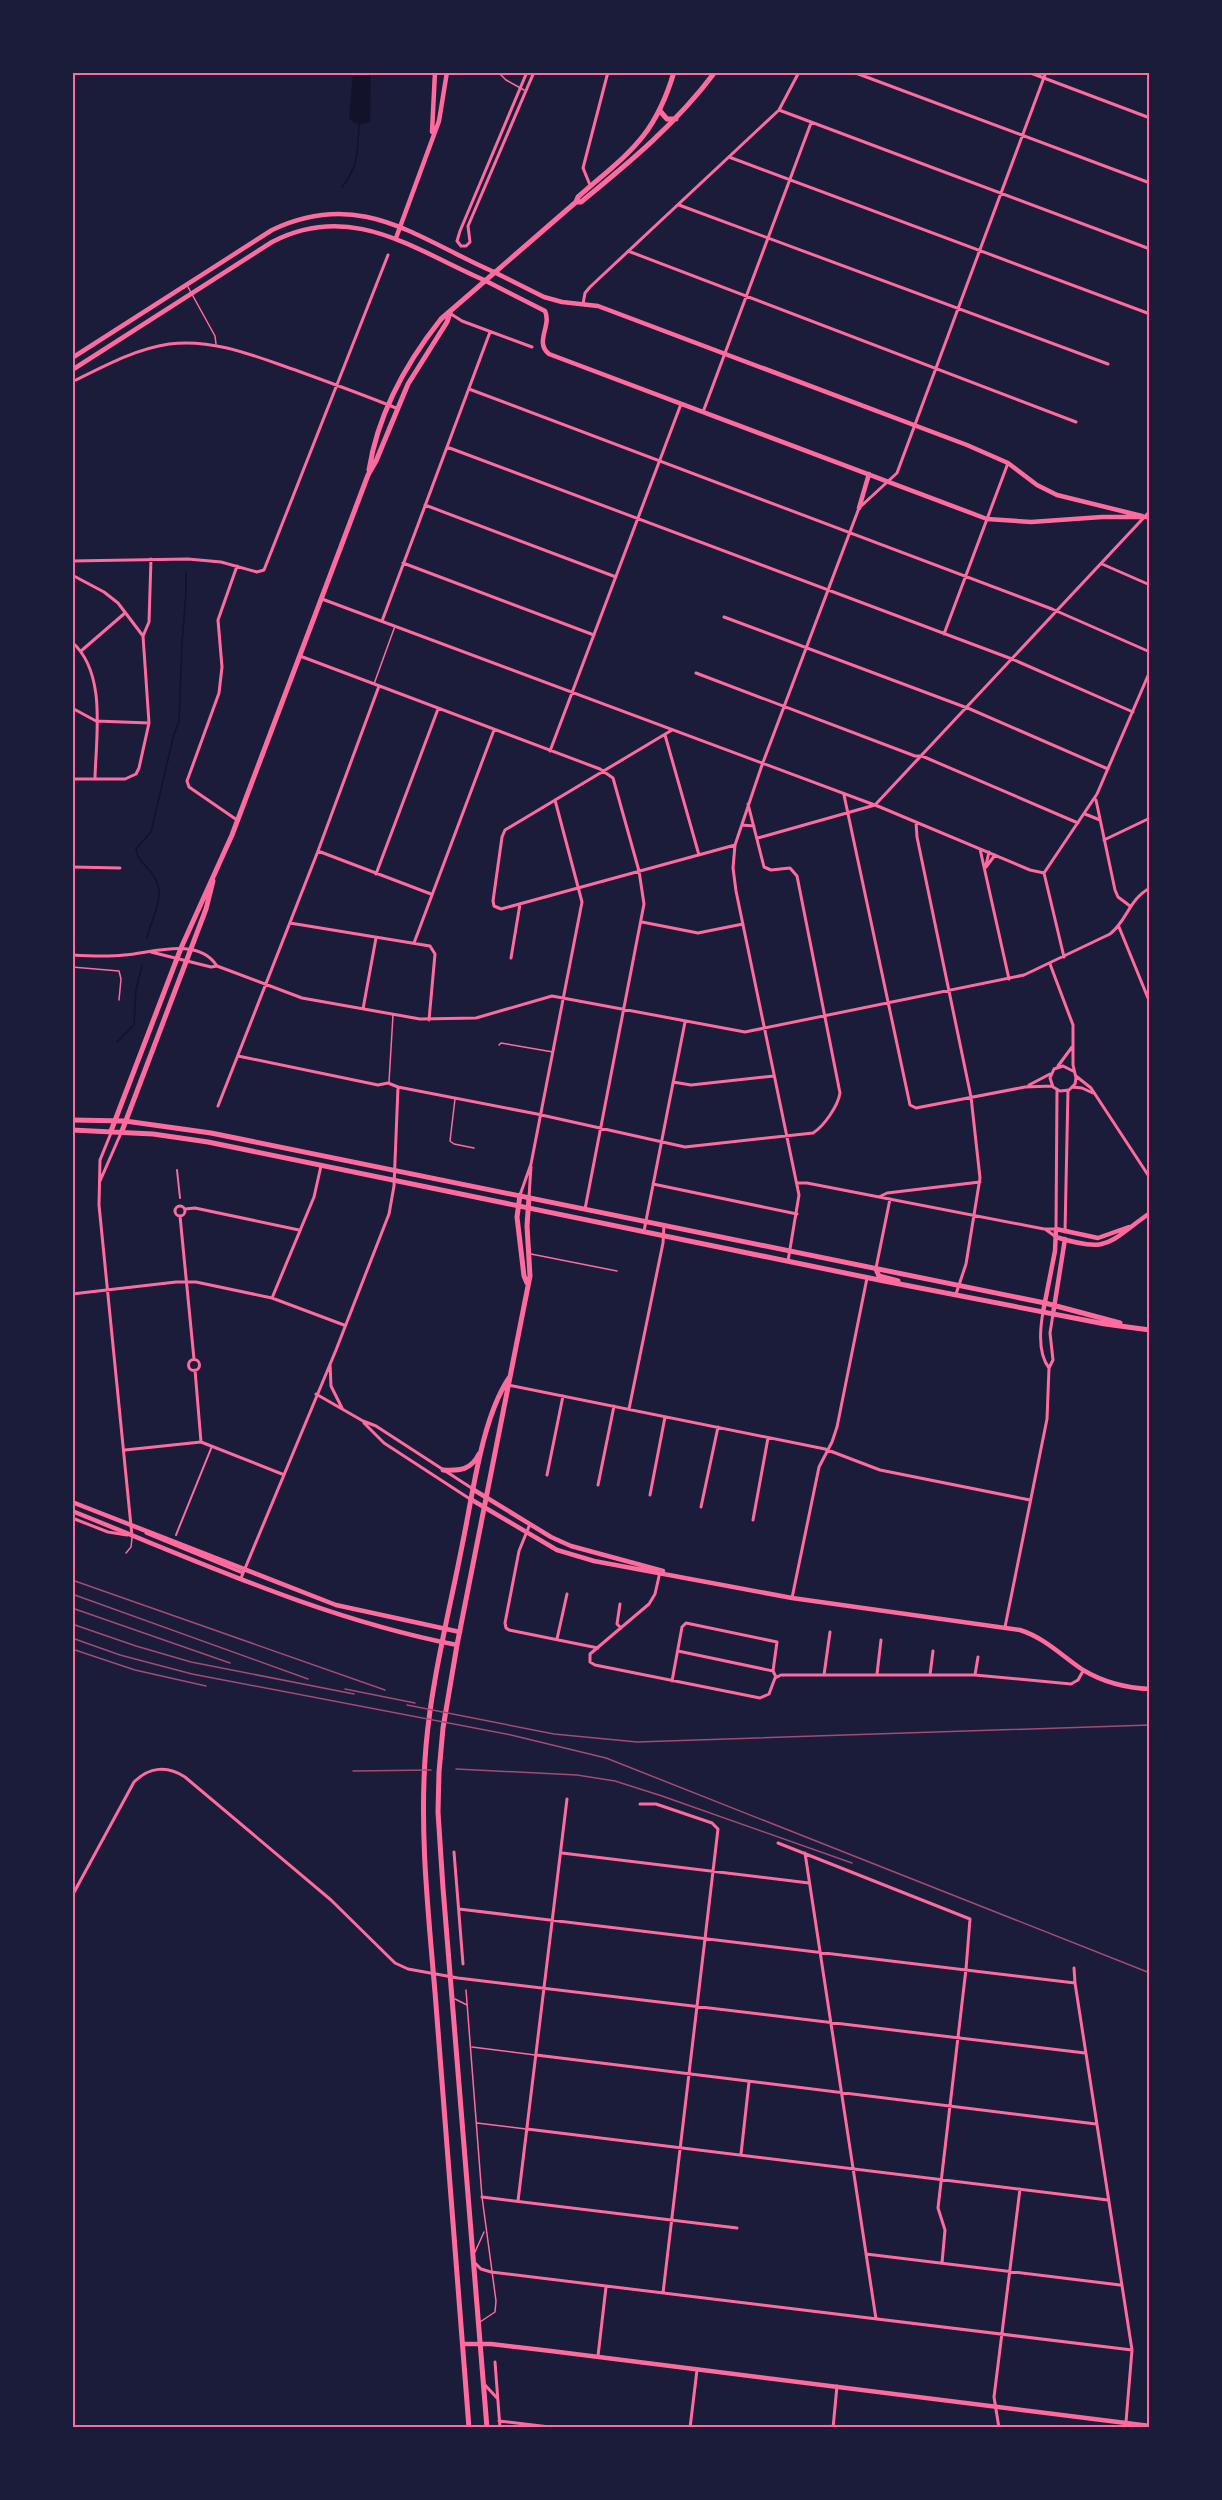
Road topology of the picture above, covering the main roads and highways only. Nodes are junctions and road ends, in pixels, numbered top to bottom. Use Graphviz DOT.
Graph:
graph roads {
  1 [pos="674,72"];
  2 [pos="715,72"];
  3 [pos="660,111"];
  4 [pos="677,118"];
  5 [pos="576,202"];
  6 [pos="450,313"];
  7 [pos="368,475"];
  8 [pos="213,879"];
  9 [pos="75,1120"];
  10 [pos="115,1120"];
  11 [pos="125,1121"];
  12 [pos="72,1130"];
  13 [pos="111,1131"];
  14 [pos="122,1131"];
  15 [pos="520,1195"];
  16 [pos="529,1197"];
  17 [pos="518,1205"];
  18 [pos="528,1207"];
  19 [pos="876,1269"];
  20 [pos="527,1284"];
  21 [pos="901,1284"];
  22 [pos="1127,1326"];
  23 [pos="1150,1330"];
  24 [pos="507,1385"];
  25 [pos="483,1447"];
  26 [pos="443,1470"];
  27 [pos="470,2428"];
  28 [pos="487,2428"];
  1 -- 3 [label="main road"];
  2 -- 4 [label="main road"];
  3 -- 4 [label="main road"];
  3 -- 5 [label="main road"];
  4 -- 5 [label="main road"];
  5 -- 6 [label="main road"];
  6 -- 7 [label="main road"];
  6 -- 7 [label="main road"];
  7 -- 8 [label="main road"];
  8 -- 10 [label="main road"];
  8 -- 11 [label="main road"];
  9 -- 10 [label="main road"];
  10 -- 11 [label="main road"];
  10 -- 13 [label="main road"];
  11 -- 14 [label="main road"];
  11 -- 15 [label="main road"];
  12 -- 13 [label="main road"];
  13 -- 14 [label="main road"];
  14 -- 17 [label="main road"];
  15 -- 16 [label="main road"];
  15 -- 17 [label="main road"];
  16 -- 18 [label="main road"];
  16 -- 19 [label="main road"];
  17 -- 18 [label="main road"];
  17 -- 20 [label="main road"];
  18 -- 20 [label="main road"];
  18 -- 21 [label="main road"];
  19 -- 21 [label="main road"];
  19 -- 22 [label="main road"];
  20 -- 24 [label="main road"];
  21 -- 22 [label="main road"];
  22 -- 23 [label="main road"];
  24 -- 25 [label="main road"];
  24 -- 28 [label="main road"];
  25 -- 26 [label="main road"];
  25 -- 27 [label="main road"];
}
